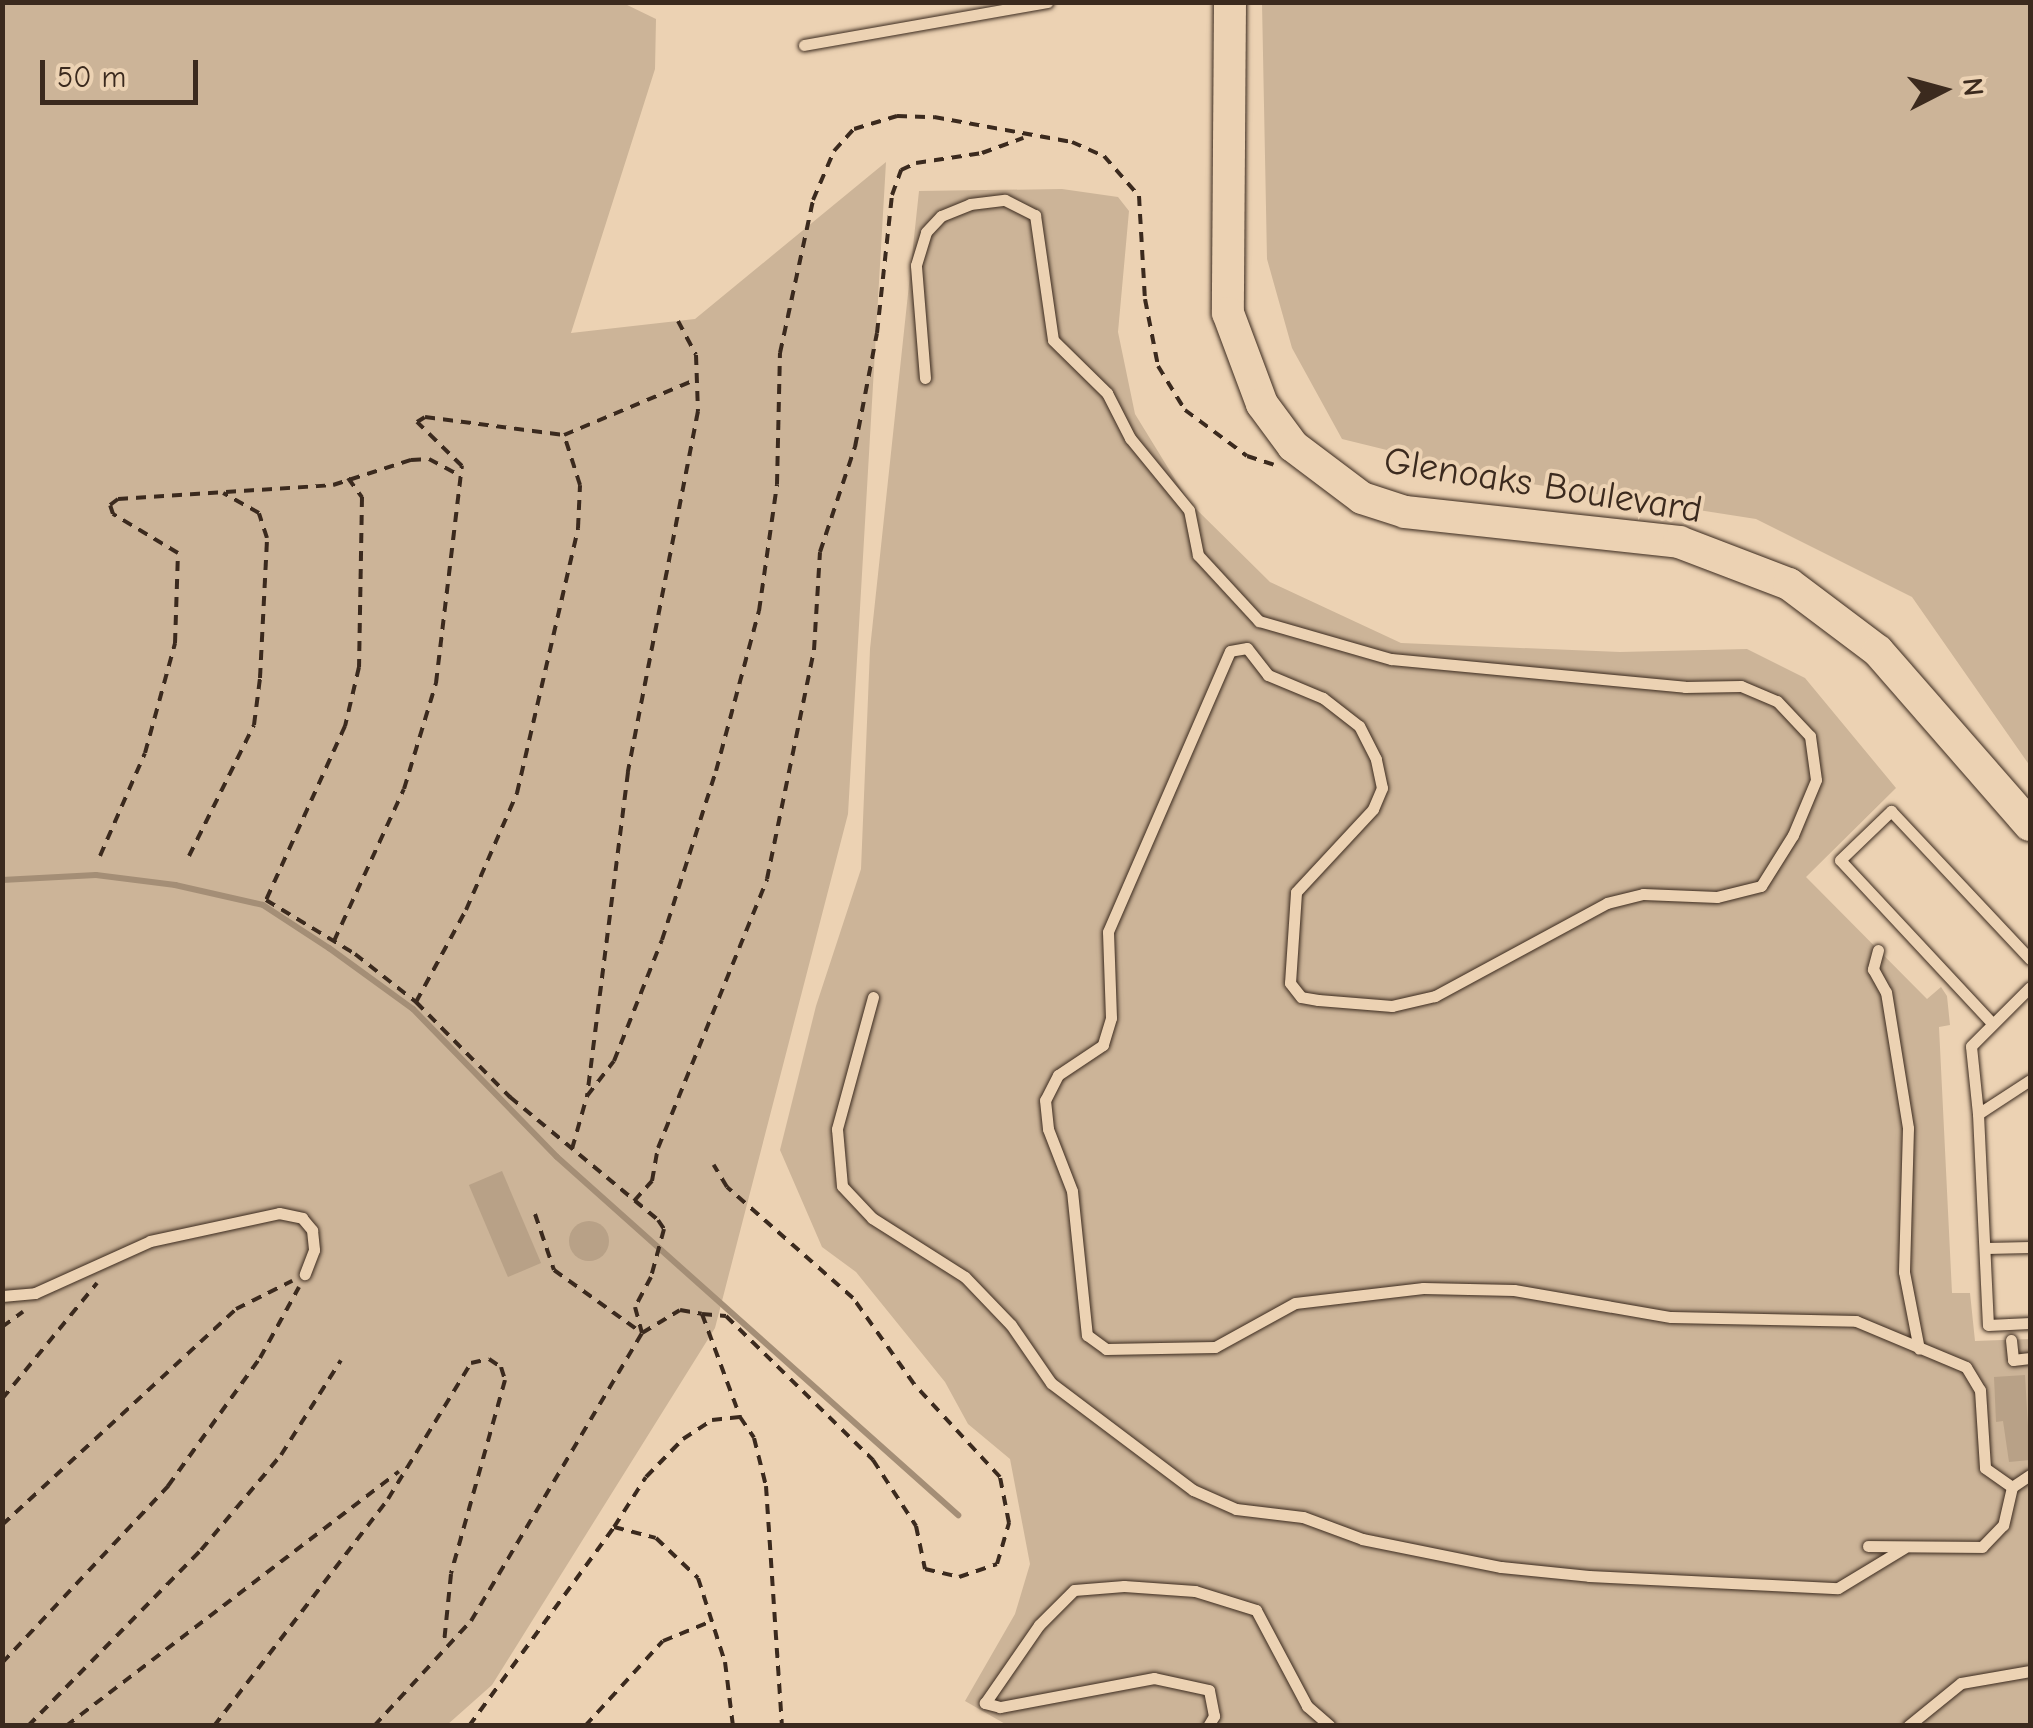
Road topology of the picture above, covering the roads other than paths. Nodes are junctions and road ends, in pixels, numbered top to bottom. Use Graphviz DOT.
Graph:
graph roads {
  1 [pos="1047,2"];
  2 [pos="1230,2"];
  3 [pos="804,45"];
  4 [pos="925,378"];
  5 [pos="2030,825"];
  6 [pos="1878,950"];
  7 [pos="2030,959"];
  8 [pos="2030,987"];
  9 [pos="873,997"];
  10 [pos="1992,1022"];
  11 [pos="2030,1080"];
  12 [pos="1978,1114"];
  13 [pos="2030,1247"];
  14 [pos="1986,1248"];
  15 [pos="305,1274"];
  16 [pos="2,1296"];
  17 [pos="2030,1323"];
  18 [pos="2011,1340"];
  19 [pos="1918,1349"];
  20 [pos="2030,1358"];
  21 [pos="2030,1475"];
  22 [pos="2012,1487"];
  23 [pos="1868,1546"];
  24 [pos="1904,1548"];
  25 [pos="2030,1671"];
  26 [pos="1208,1726"];
  27 [pos="1330,1726"];
  28 [pos="1908,1726"];
  1 -- 3 [label="lane"];
  2 -- 5 [label="street, Glenoaks Boulevard"];
  4 -- 19 [label="lane"];
  6 -- 19 [label="lane"];
  7 -- 10 [label="lane"];
  8 -- 10 [label="lane"];
  9 -- 24 [label="lane"];
  10 -- 12 [label="lane"];
  11 -- 12 [label="lane"];
  12 -- 14 [label="lane"];
  13 -- 14 [label="lane"];
  14 -- 17 [label="lane"];
  15 -- 16 [label="lane"];
  18 -- 20 [label="lane"];
  19 -- 22 [label="lane"];
  21 -- 22 [label="lane"];
  22 -- 24 [label="lane"];
  23 -- 24 [label="lane"];
  25 -- 28 [label="lane"];
  26 -- 27 [label="lane"];
}
